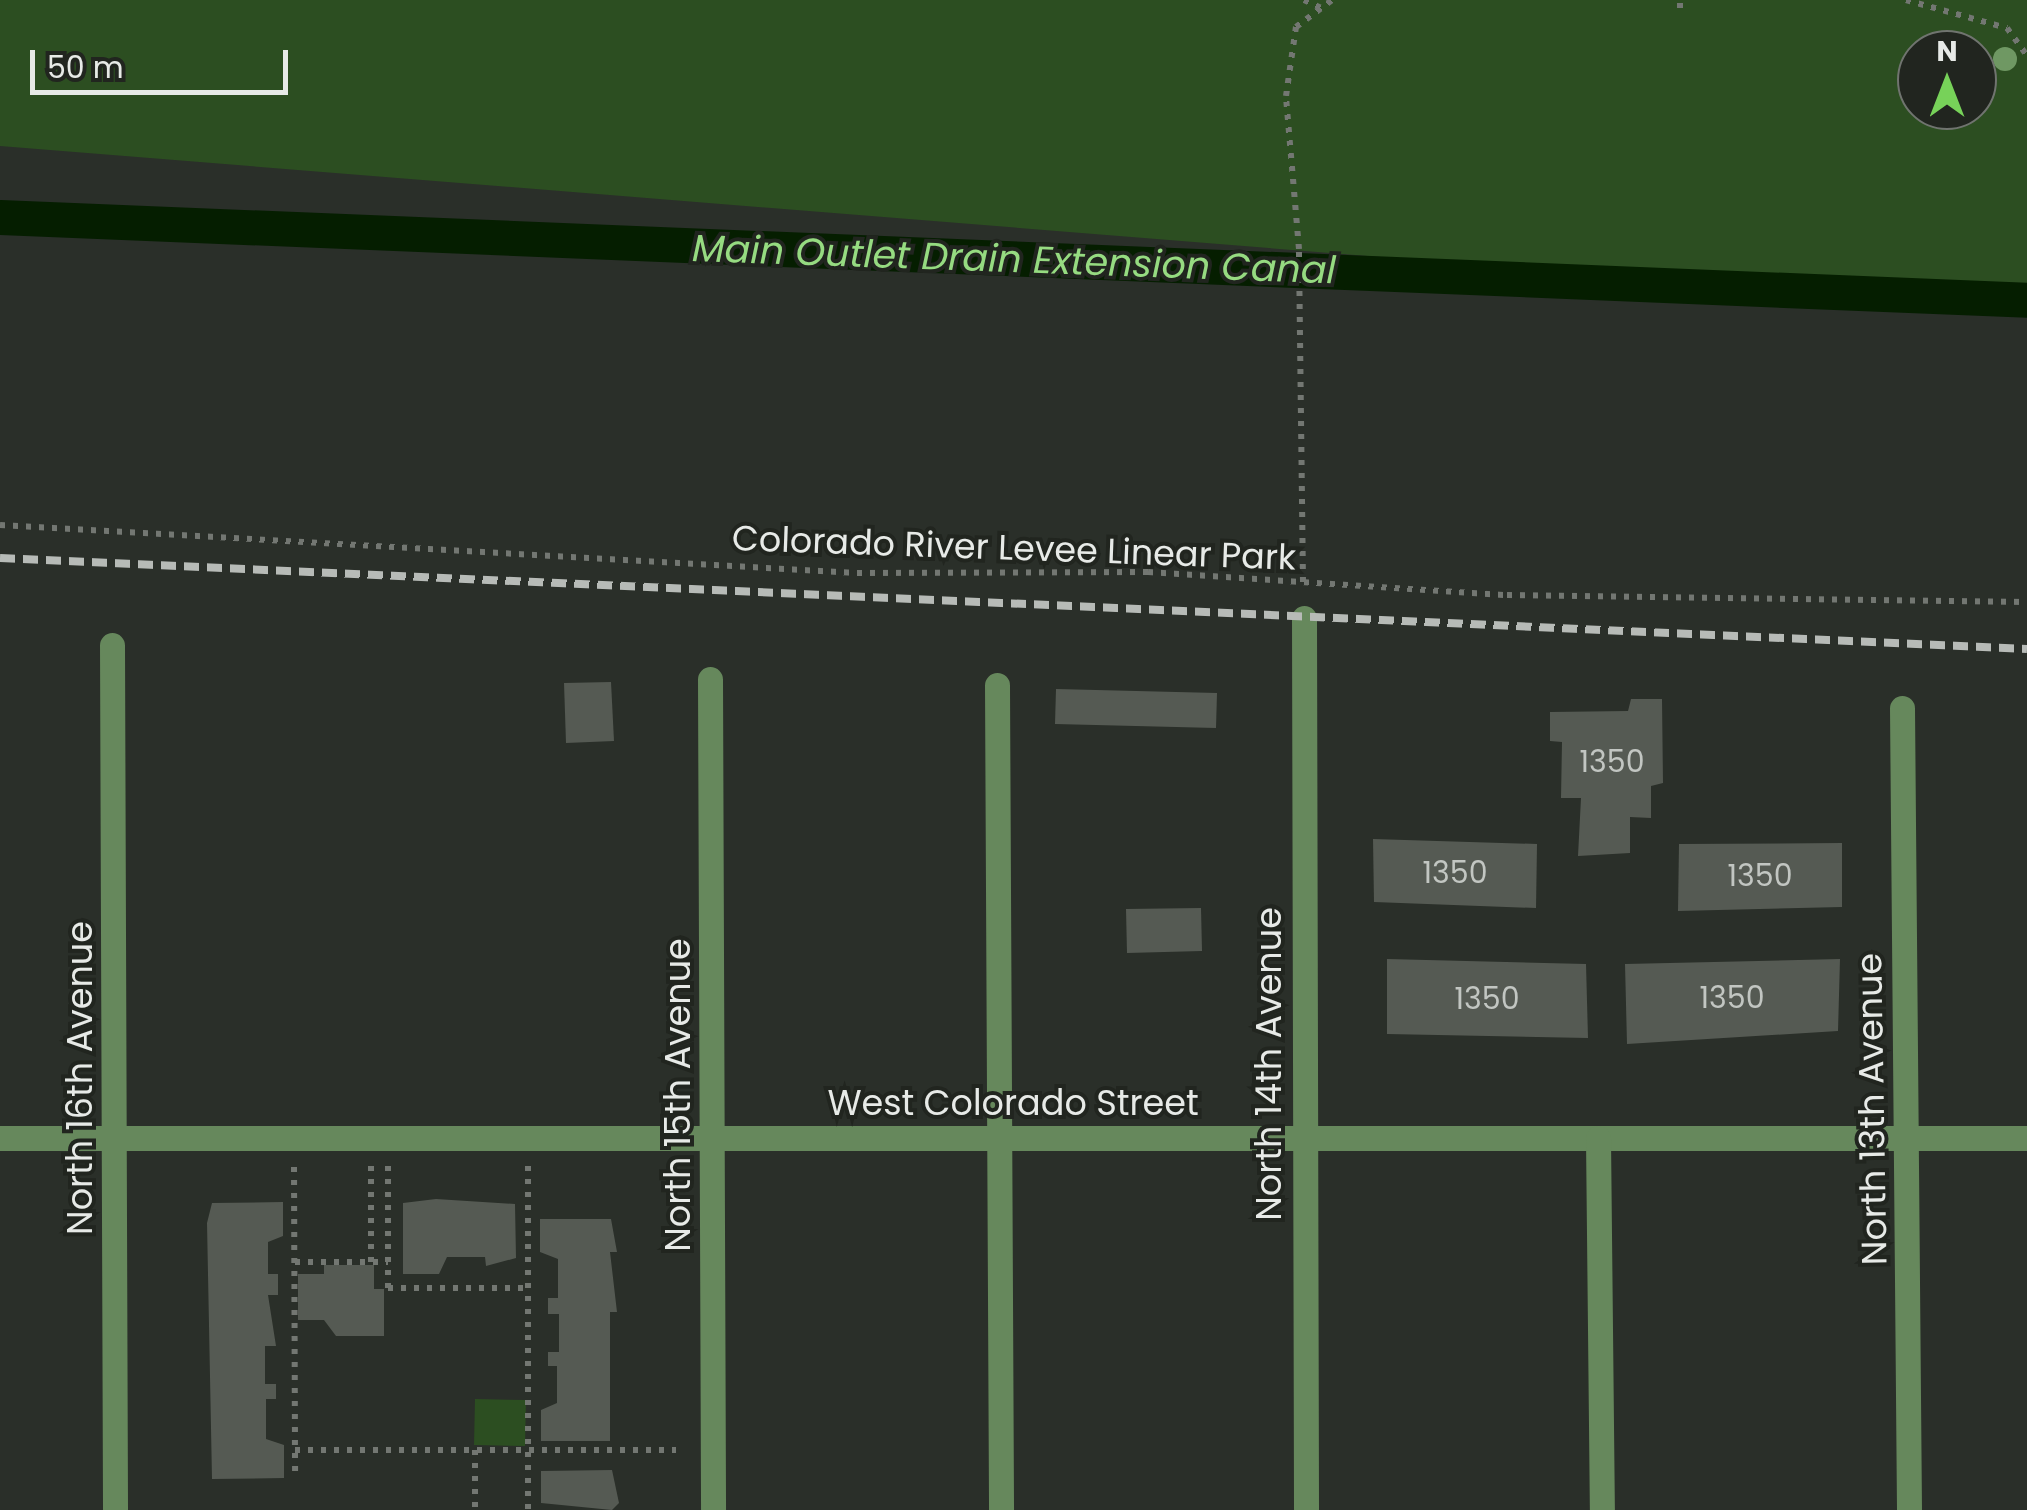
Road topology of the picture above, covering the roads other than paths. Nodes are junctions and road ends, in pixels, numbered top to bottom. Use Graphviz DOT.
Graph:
graph roads {
  1 [pos="1304,618"];
  2 [pos="112,645"];
  3 [pos="710,680"];
  4 [pos="997,684"];
  5 [pos="1902,708"];
  6 [pos="0,1138"];
  7 [pos="117,1138"];
  8 [pos="714,1138"];
  9 [pos="998,1138"];
  10 [pos="1303,1138"];
  11 [pos="1598,1138"];
  12 [pos="1908,1138"];
  13 [pos="2027,1138"];
  14 [pos="115,1510"];
  15 [pos="712,1510"];
  16 [pos="1001,1510"];
  17 [pos="1306,1510"];
  18 [pos="1602,1510"];
  19 [pos="1909,1510"];
  1 -- 10 [label="street, North 14th Avenue"];
  2 -- 7 [label="street, North 16th Avenue"];
  3 -- 8 [label="street, North 15th Avenue"];
  4 -- 9 [label="street"];
  5 -- 12 [label="street, North 13th Avenue"];
  6 -- 7 [label="street, West Colorado Street"];
  7 -- 8 [label="street, West Colorado Street"];
  7 -- 14 [label="street, North 16th Avenue"];
  8 -- 9 [label="street, West Colorado Street"];
  8 -- 15 [label="street, North 15th Avenue"];
  9 -- 10 [label="street, West Colorado Street"];
  9 -- 16 [label="street"];
  10 -- 11 [label="street, West Colorado Street"];
  10 -- 17 [label="street, North 14th Avenue"];
  11 -- 12 [label="street, West Colorado Street"];
  11 -- 18 [label="street"];
  12 -- 13 [label="street, West Colorado Street"];
  12 -- 19 [label="street, North 13th Avenue"];
}
